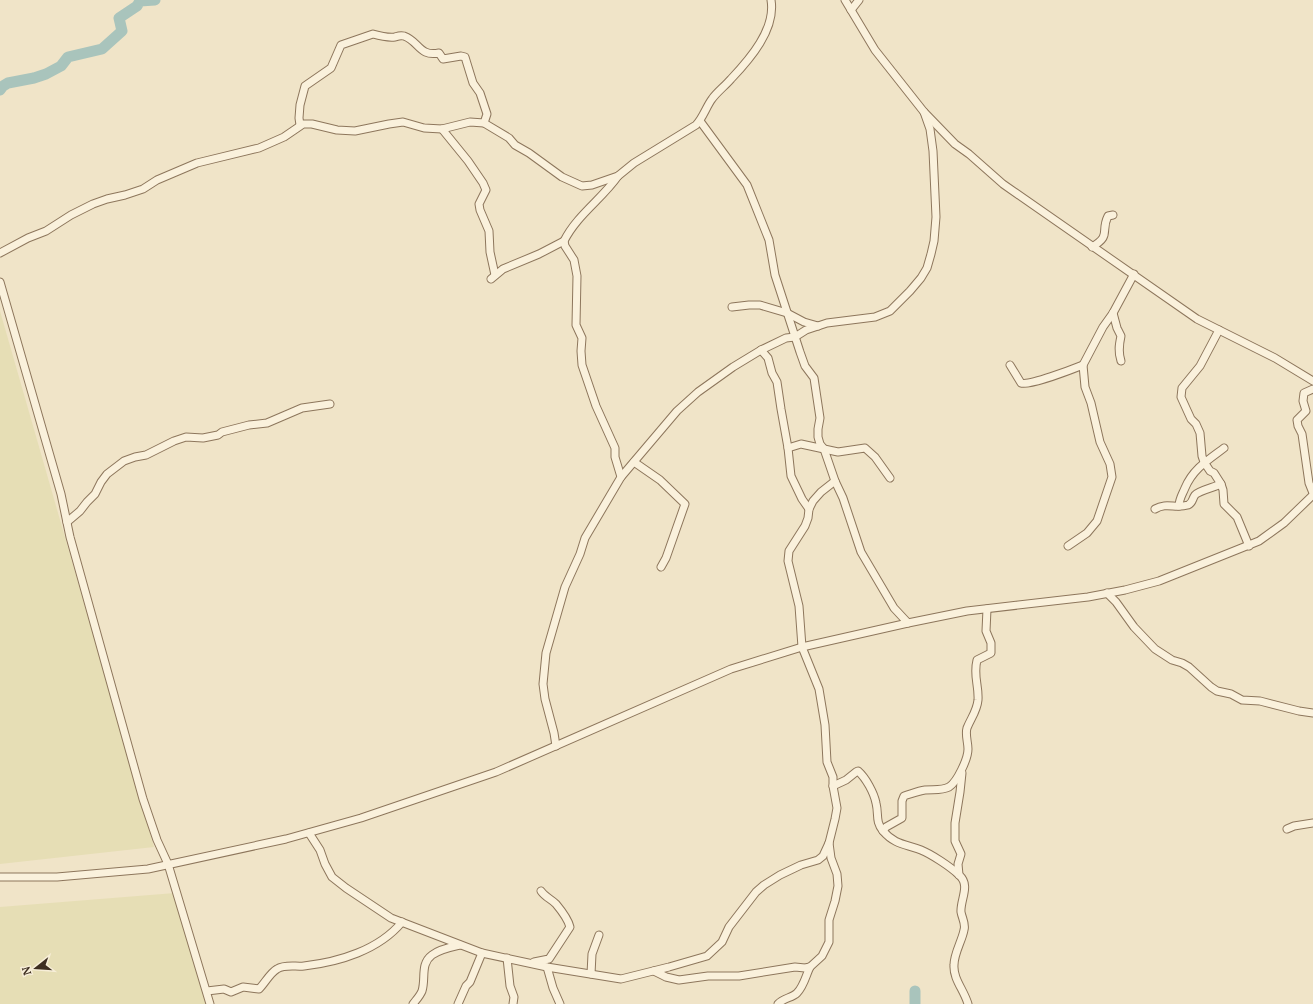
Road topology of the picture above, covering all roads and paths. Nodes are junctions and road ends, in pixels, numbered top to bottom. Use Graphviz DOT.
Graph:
graph roads {
  1 [pos="771,0"];
  2 [pos="845,0"];
  3 [pos="859,0"];
  4 [pos="851,10"];
  5 [pos="924,112"];
  6 [pos="700,121"];
  7 [pos="484,123"];
  8 [pos="300,125"];
  9 [pos="442,129"];
  10 [pos="618,176"];
  11 [pos="1113,215"];
  12 [pos="564,241"];
  13 [pos="1092,247"];
  14 [pos="0,253"];
  15 [pos="1134,274"];
  16 [pos="0,282"];
  17 [pos="732,307"];
  18 [pos="786,313"];
  19 [pos="1113,313"];
  20 [pos="818,326"];
  21 [pos="1219,330"];
  22 [pos="795,337"];
  23 [pos="761,350"];
  24 [pos="1121,361"];
  25 [pos="1010,365"];
  26 [pos="1083,365"];
  27 [pos="1313,381"];
  28 [pos="1313,389"];
  29 [pos="330,404"];
  30 [pos="788,448"];
  31 [pos="1224,448"];
  32 [pos="824,449"];
  33 [pos="634,462"];
  34 [pos="1204,462"];
  35 [pos="621,478"];
  36 [pos="890,478"];
  37 [pos="835,480"];
  38 [pos="1221,484"];
  39 [pos="1313,494"];
  40 [pos="1179,506"];
  41 [pos="809,509"];
  42 [pos="1155,509"];
  43 [pos="67,522"];
  44 [pos="1068,546"];
  45 [pos="1249,546"];
  46 [pos="661,567"];
  47 [pos="1107,593"];
  48 [pos="987,609"];
  49 [pos="908,623"];
  50 [pos="802,647"];
  51 [pos="1313,713"];
  52 [pos="556,746"];
  53 [pos="962,768"];
  54 [pos="833,786"];
  55 [pos="1313,823"];
  56 [pos="1287,829"];
  57 [pos="883,831"];
  58 [pos="309,833"];
  59 [pos="829,842"];
  60 [pos="168,864"];
  61 [pos="959,875"];
  62 [pos="0,877"];
  63 [pos="541,891"];
  64 [pos="402,922"];
  65 [pos="599,935"];
  66 [pos="460,945"];
  67 [pos="482,953"];
  68 [pos="507,958"];
  69 [pos="549,959"];
  70 [pos="530,963"];
  71 [pos="547,967"];
  72 [pos="810,967"];
  73 [pos="564,969"];
  74 [pos="654,971"];
  75 [pos="591,974"];
  76 [pos="207,992"];
  77 [pos="210,1004"];
  78 [pos="413,1004"];
  79 [pos="458,1004"];
  80 [pos="513,1004"];
  81 [pos="560,1004"];
  82 [pos="778,1004"];
  83 [pos="968,1004"];
  1 -- 6 [label="street"];
  2 -- 4 [label="street"];
  3 -- 4 [label="street"];
  4 -- 5 [label="street"];
  5 -- 13 [label="street"];
  5 -- 20 [label="street"];
  6 -- 10 [label="street"];
  6 -- 18 [label="street"];
  7 -- 8 [label="street"];
  7 -- 9 [label="street"];
  7 -- 10 [label="street"];
  8 -- 9 [label="street"];
  8 -- 14 [label="street"];
  9 -- 12 [label="street"];
  10 -- 12 [label="street"];
  11 -- 13 [label="street"];
  12 -- 35 [label="street"];
  13 -- 15 [label="street"];
  15 -- 19 [label="street"];
  15 -- 21 [label="street"];
  16 -- 43 [label="street"];
  17 -- 18 [label="street"];
  18 -- 20 [label="street"];
  18 -- 22 [label="street"];
  19 -- 24 [label="street"];
  19 -- 26 [label="street"];
  20 -- 22 [label="street"];
  21 -- 27 [label="street"];
  21 -- 34 [label="street"];
  22 -- 23 [label="street"];
  22 -- 32 [label="street"];
  23 -- 30 [label="street"];
  23 -- 33 [label="street"];
  25 -- 26 [label="street"];
  26 -- 44 [label="street"];
  28 -- 39 [label="street"];
  29 -- 43 [label="street"];
  30 -- 32 [label="street"];
  30 -- 41 [label="street"];
  31 -- 34 [label="street"];
  32 -- 36 [label="street"];
  32 -- 37 [label="street"];
  33 -- 35 [label="street"];
  33 -- 46 [label="street"];
  34 -- 38 [label="street"];
  34 -- 40 [label="street"];
  35 -- 52 [label="street"];
  37 -- 41 [label="street"];
  37 -- 49 [label="street"];
  38 -- 40 [label="street"];
  38 -- 45 [label="street"];
  39 -- 45 [label="street"];
  40 -- 42 [label="street"];
  41 -- 50 [label="street"];
  43 -- 60 [label="street"];
  45 -- 47 [label="street"];
  47 -- 48 [label="street"];
  47 -- 51 [label="street"];
  48 -- 49 [label="street"];
  48 -- 53 [label="street"];
  49 -- 50 [label="street"];
  50 -- 52 [label="street"];
  50 -- 54 [label="street"];
  52 -- 58 [label="street"];
  53 -- 57 [label="street"];
  53 -- 61 [label="street"];
  54 -- 57 [label="street"];
  54 -- 59 [label="street"];
  55 -- 56 [label="street"];
  57 -- 61 [label="street"];
  58 -- 60 [label="street"];
  58 -- 64 [label="street"];
  59 -- 72 [label="street"];
  59 -- 74 [label="street"];
  60 -- 62 [label="street"];
  60 -- 76 [label="street"];
  61 -- 83 [label="street"];
  63 -- 69 [label="street"];
  64 -- 66 [label="street"];
  64 -- 76 [label="street"];
  65 -- 75 [label="street"];
  66 -- 67 [label="street"];
  66 -- 78 [label="street"];
  67 -- 68 [label="street"];
  67 -- 79 [label="street"];
  68 -- 70 [label="street"];
  68 -- 80 [label="street"];
  69 -- 70 [label="street"];
  69 -- 73 [label="street"];
  70 -- 71 [label="street"];
  71 -- 73 [label="street"];
  71 -- 81 [label="street"];
  72 -- 74 [label="street"];
  72 -- 82 [label="street"];
  73 -- 75 [label="street"];
  74 -- 75 [label="street"];
  76 -- 77 [label="street"];
}
